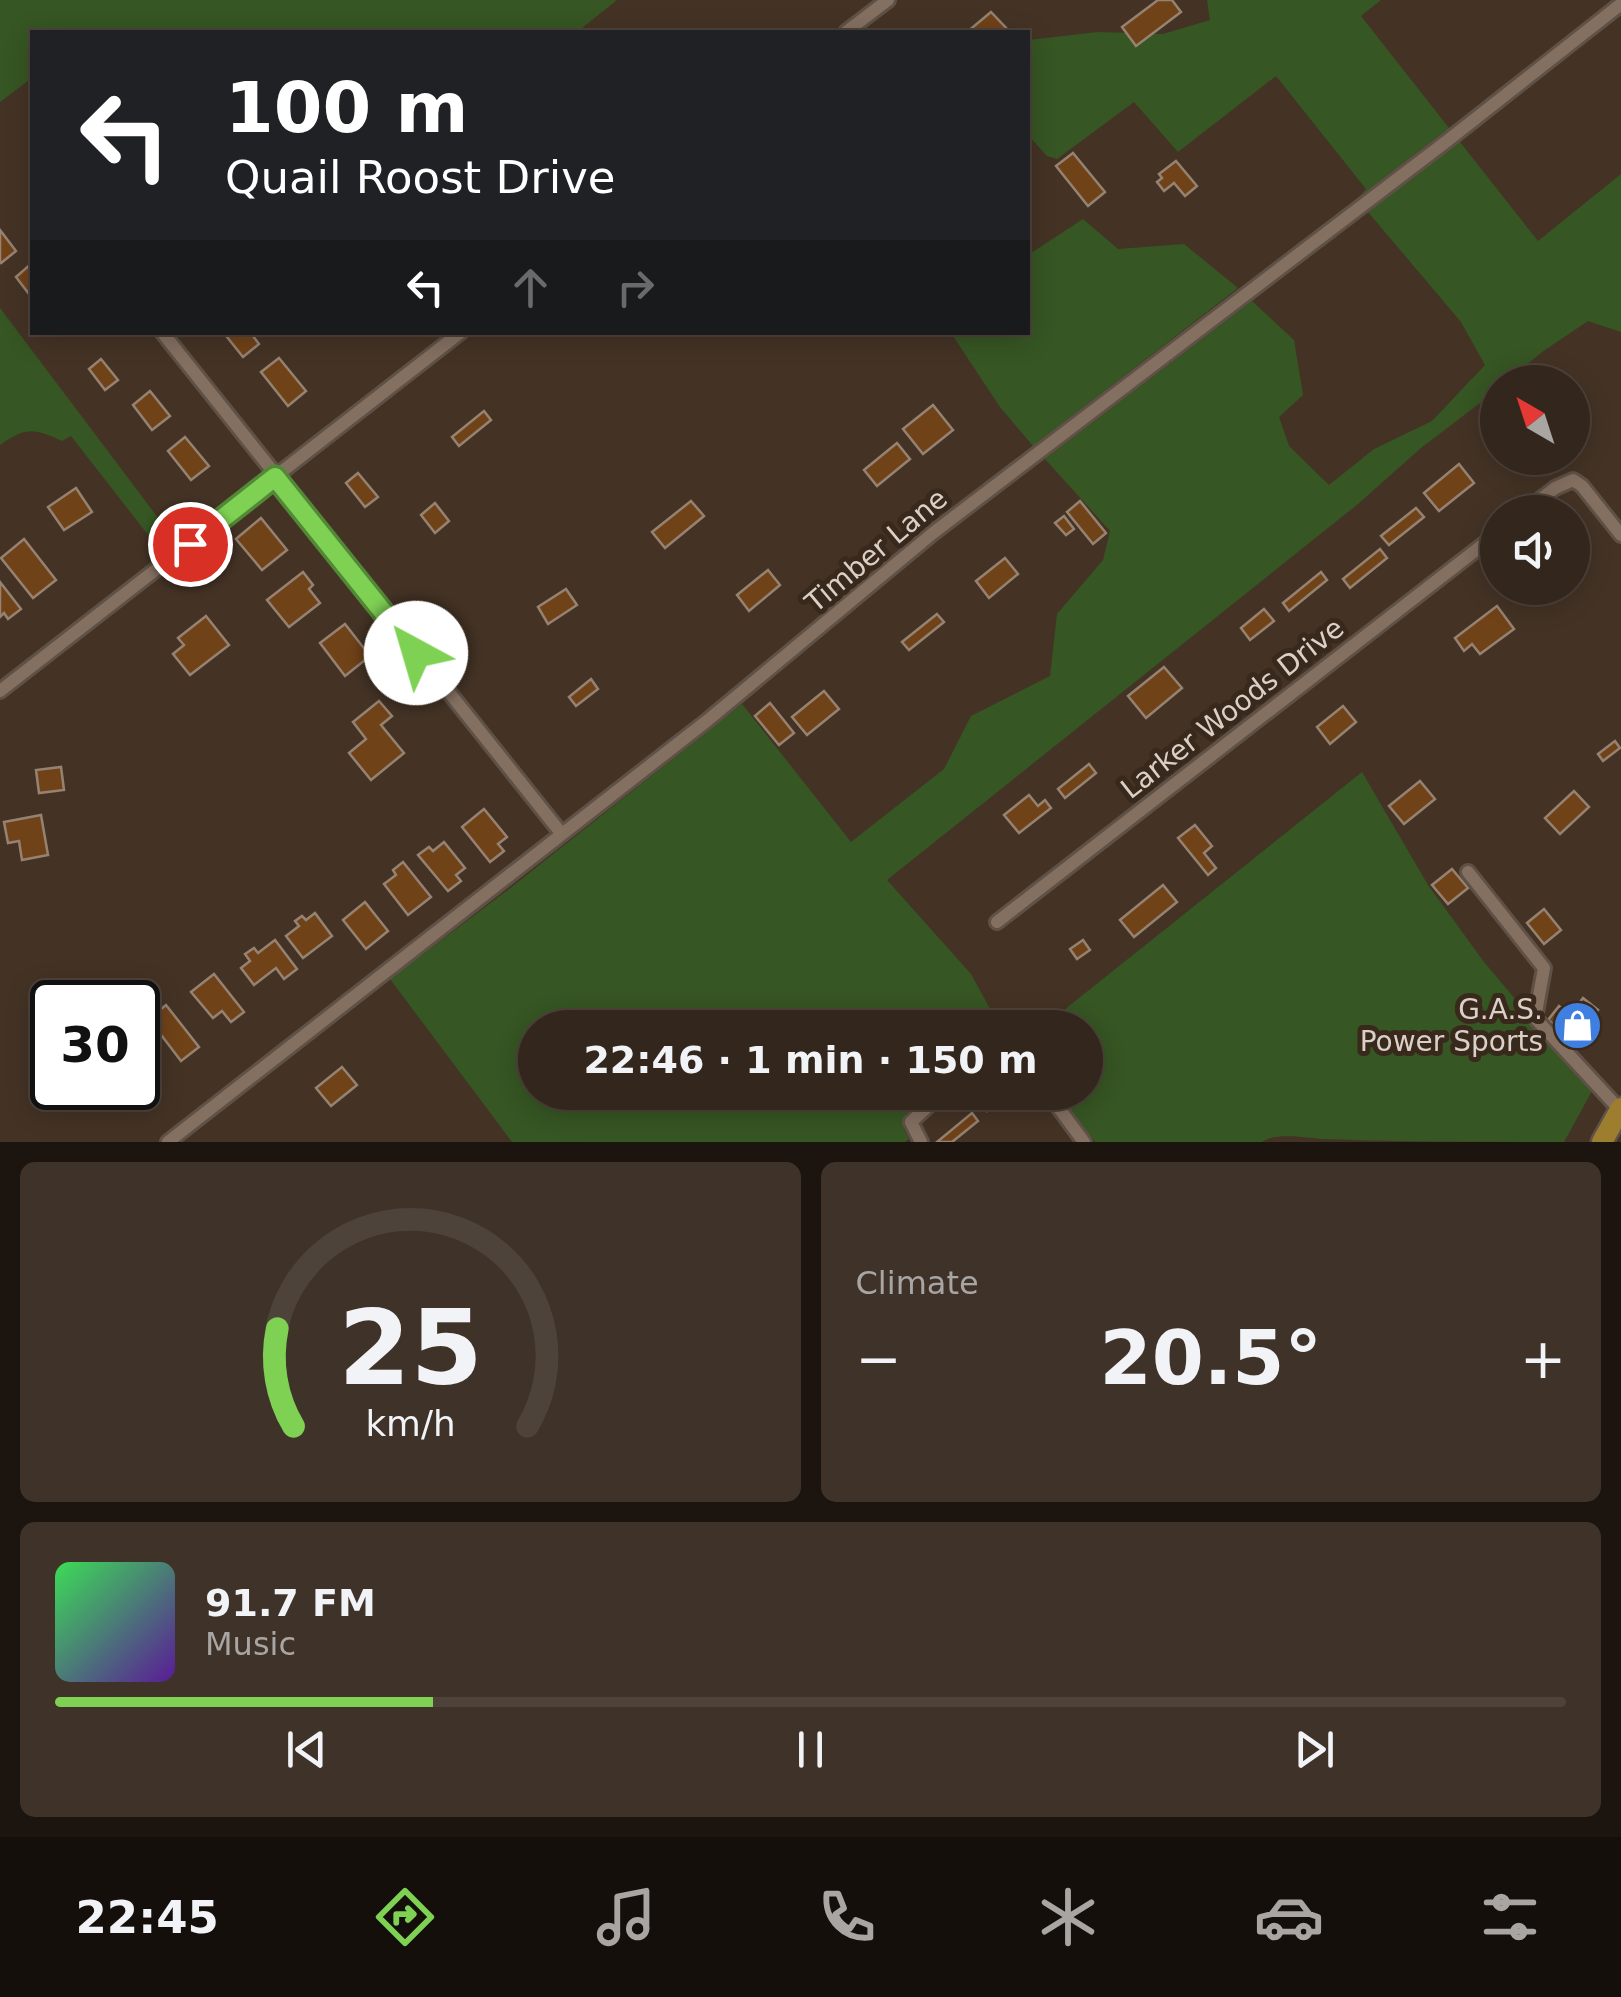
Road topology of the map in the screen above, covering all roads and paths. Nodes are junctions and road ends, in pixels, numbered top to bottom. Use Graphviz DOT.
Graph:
graph roads {
  1 [pos="888,0"];
  2 [pos="1621,4"];
  3 [pos="849,30"];
  4 [pos="164,335"];
  5 [pos="457,335"];
  6 [pos="275,477"];
  7 [pos="1546,495"];
  8 [pos="1589,495"];
  9 [pos="1590,496"];
  10 [pos="1621,535"];
  11 [pos="1480,547"];
  12 [pos="0,691"];
  13 [pos="561,834"];
  14 [pos="1468,872"];
  15 [pos="997,922"];
  16 [pos="1620,1109"];
  17 [pos="924,1110"];
  18 [pos="1060,1110"];
  19 [pos="168,1142"];
  20 [pos="921,1142"];
  21 [pos="1084,1142"];
  22 [pos="1602,1142"];
  1 -- 3 [label="street"];
  2 -- 13 [label="street, Timber Lane"];
  4 -- 6 [label="street"];
  5 -- 6 [label="street"];
  6 -- 12 [label="street"];
  6 -- 13 [label="street"];
  7 -- 8 [label="street"];
  9 -- 10 [label="street"];
  11 -- 15 [label="street, Larker Woods Drive"];
  13 -- 19 [label="street, Timber Lane"];
  14 -- 16 [label="street"];
  16 -- 22 [label="highway"];
  17 -- 20 [label="street"];
  18 -- 21 [label="street"];
}
